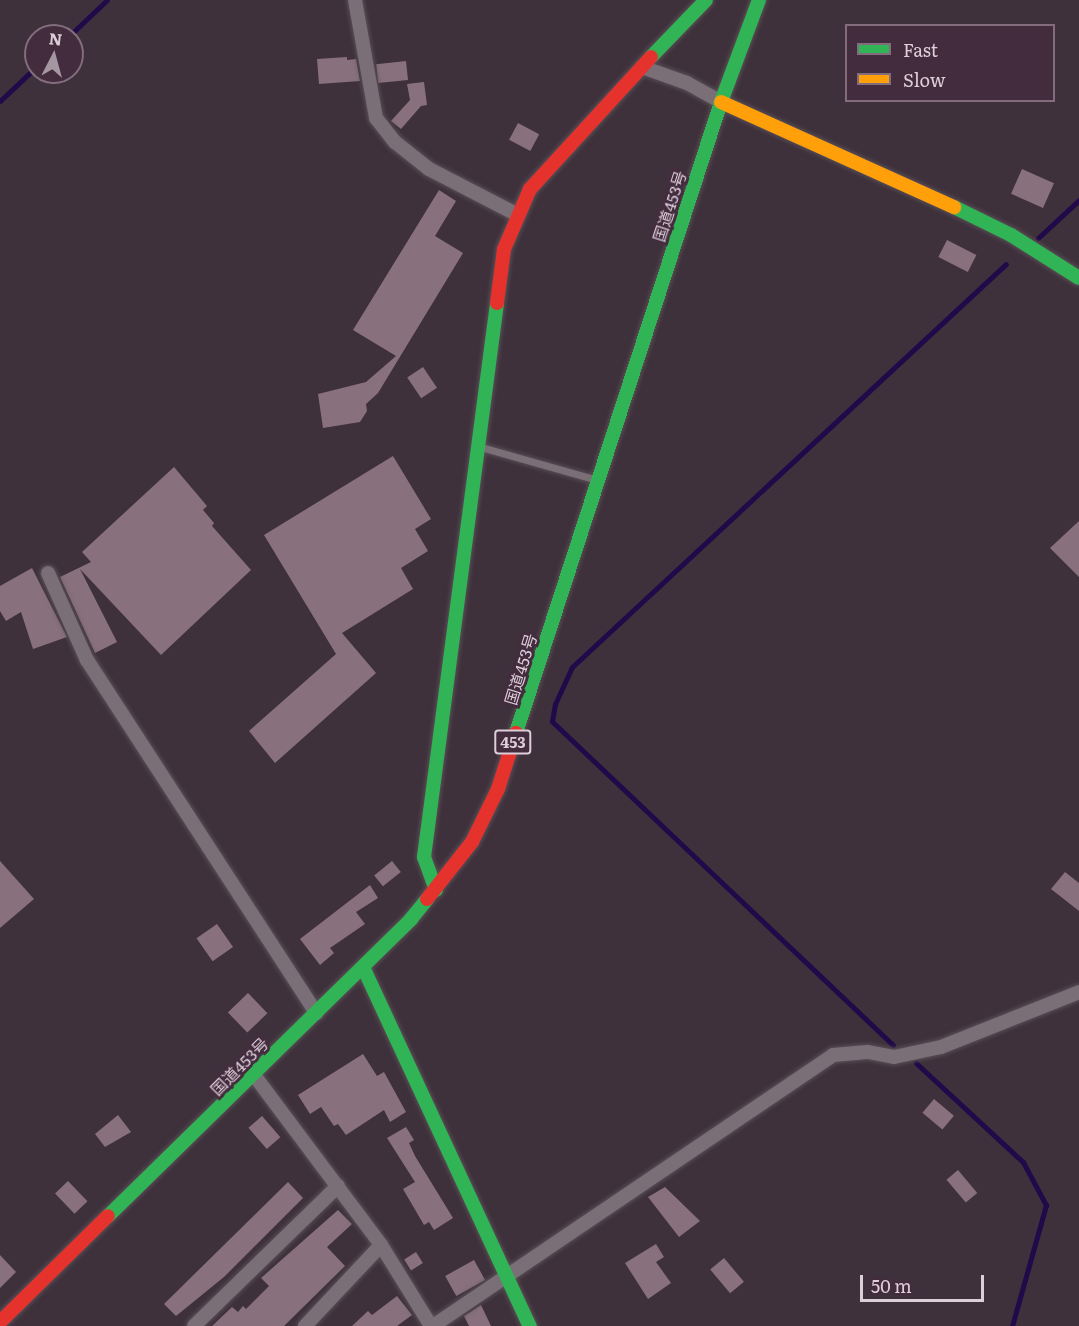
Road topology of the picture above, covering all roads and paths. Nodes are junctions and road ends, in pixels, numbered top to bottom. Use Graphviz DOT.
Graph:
graph roads {
  1 [pos="355,0"];
  2 [pos="706,0"];
  3 [pos="759,0"];
  4 [pos="642,67"];
  5 [pos="721,102"];
  6 [pos="516,214"];
  7 [pos="1079,278"];
  8 [pos="478,446"];
  9 [pos="596,480"];
  10 [pos="48,573"];
  11 [pos="436,890"];
  12 [pos="363,967"];
  13 [pos="1079,992"];
  14 [pos="316,1013"];
  15 [pos="254,1076"];
  16 [pos="338,1186"];
  17 [pos="381,1245"];
  18 [pos="507,1279"];
  19 [pos="0,1322"];
  20 [pos="194,1326"];
  21 [pos="304,1326"];
  22 [pos="432,1326"];
  23 [pos="530,1326"];
  1 -- 6 [label="street"];
  2 -- 4 [label="main road"];
  3 -- 5 [label="main road, 国道453号 / 453"];
  4 -- 5 [label="street"];
  4 -- 6 [label="main road"];
  5 -- 7 [label="main road"];
  5 -- 9 [label="main road, 国道453号 / 453"];
  6 -- 8 [label="main road"];
  8 -- 9 [label="lane"];
  8 -- 11 [label="main road"];
  9 -- 11 [label="main road, 国道453号 / 453"];
  10 -- 14 [label="street"];
  11 -- 12 [label="main road, 国道453号 / 453"];
  12 -- 14 [label="main road, 国道453号 / 453"];
  12 -- 18 [label="main road"];
  13 -- 18 [label="street"];
  14 -- 15 [label="main road, 国道453号 / 453"];
  15 -- 16 [label="street"];
  15 -- 19 [label="main road, 国道453号 / 453"];
  16 -- 17 [label="street"];
  16 -- 20 [label="street"];
  17 -- 21 [label="street"];
  17 -- 22 [label="street"];
  18 -- 22 [label="street"];
  18 -- 23 [label="main road"];
}
